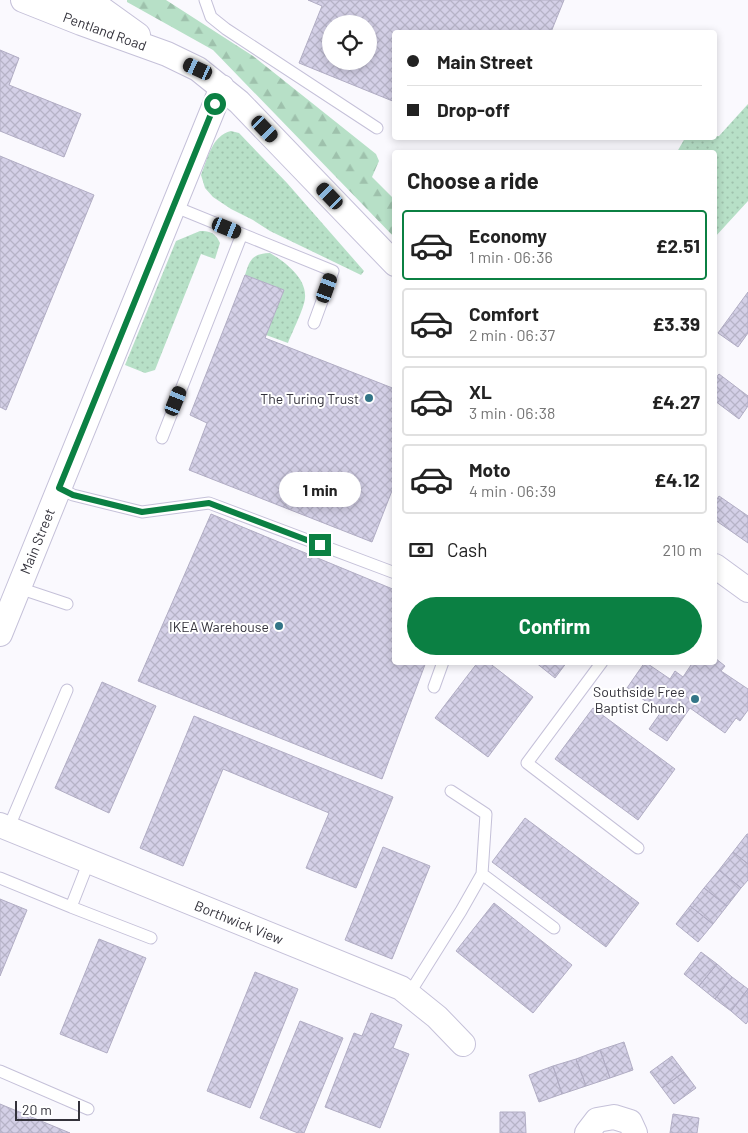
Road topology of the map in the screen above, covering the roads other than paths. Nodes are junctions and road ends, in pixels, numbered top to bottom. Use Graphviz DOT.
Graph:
graph roads {
  1 [pos="205,0"];
  2 [pos="93,1"];
  3 [pos="28,2"];
  4 [pos="166,54"];
  5 [pos="222,86"];
  6 [pos="377,128"];
  7 [pos="173,206"];
  8 [pos="242,234"];
  9 [pos="392,261"];
  10 [pos="314,323"];
  11 [pos="162,438"];
  12 [pos="59,488"];
  13 [pos="717,567"];
  14 [pos="392,572"];
  15 [pos="19,588"];
  16 [pos="748,590"];
  17 [pos="67,604"];
  18 [pos="0,634"];
  19 [pos="442,665"];
  20 [pos="600,665"];
  21 [pos="434,687"];
  22 [pos="67,690"];
  23 [pos="452,791"];
  24 [pos="4,827"];
  25 [pos="638,848"];
  26 [pos="89,861"];
  27 [pos="482,874"];
  28 [pos="0,878"];
  29 [pos="71,908"];
  30 [pos="554,928"];
  31 [pos="151,938"];
  32 [pos="409,994"];
  33 [pos="463,1044"];
  34 [pos="0,1071"];
  35 [pos="88,1109"];
  36 [pos="587,1133"];
  37 [pos="635,1133"];
  1 -- 6 [label="lane"];
  2 -- 3 [label="street, Pentland Road"];
  2 -- 4 [label="street, Pentland Road"];
  3 -- 4 [label="street, Pentland Road"];
  4 -- 5 [label="street, Pentland Road"];
  5 -- 7 [label="street, Main Street"];
  5 -- 9 [label="street, Pentland Road"];
  7 -- 8 [label="lane"];
  7 -- 12 [label="street, Main Street"];
  8 -- 10 [label="lane"];
  8 -- 11 [label="lane"];
  12 -- 14 [label="lane"];
  12 -- 15 [label="street, Main Street"];
  13 -- 16 [label="street"];
  15 -- 17 [label="lane"];
  15 -- 18 [label="street, Main Street"];
  19 -- 21 [label="lane"];
  20 -- 25 [label="lane"];
  22 -- 24 [label="lane"];
  23 -- 27 [label="lane"];
  24 -- 26 [label="street, Borthwick View"];
  26 -- 29 [label="lane"];
  26 -- 32 [label="street, Borthwick View"];
  27 -- 30 [label="lane"];
  27 -- 32 [label="lane"];
  28 -- 29 [label="lane"];
  29 -- 31 [label="lane"];
  32 -- 33 [label="street, Borthwick View"];
  34 -- 35 [label="lane"];
  36 -- 37 [label="street"];
}
